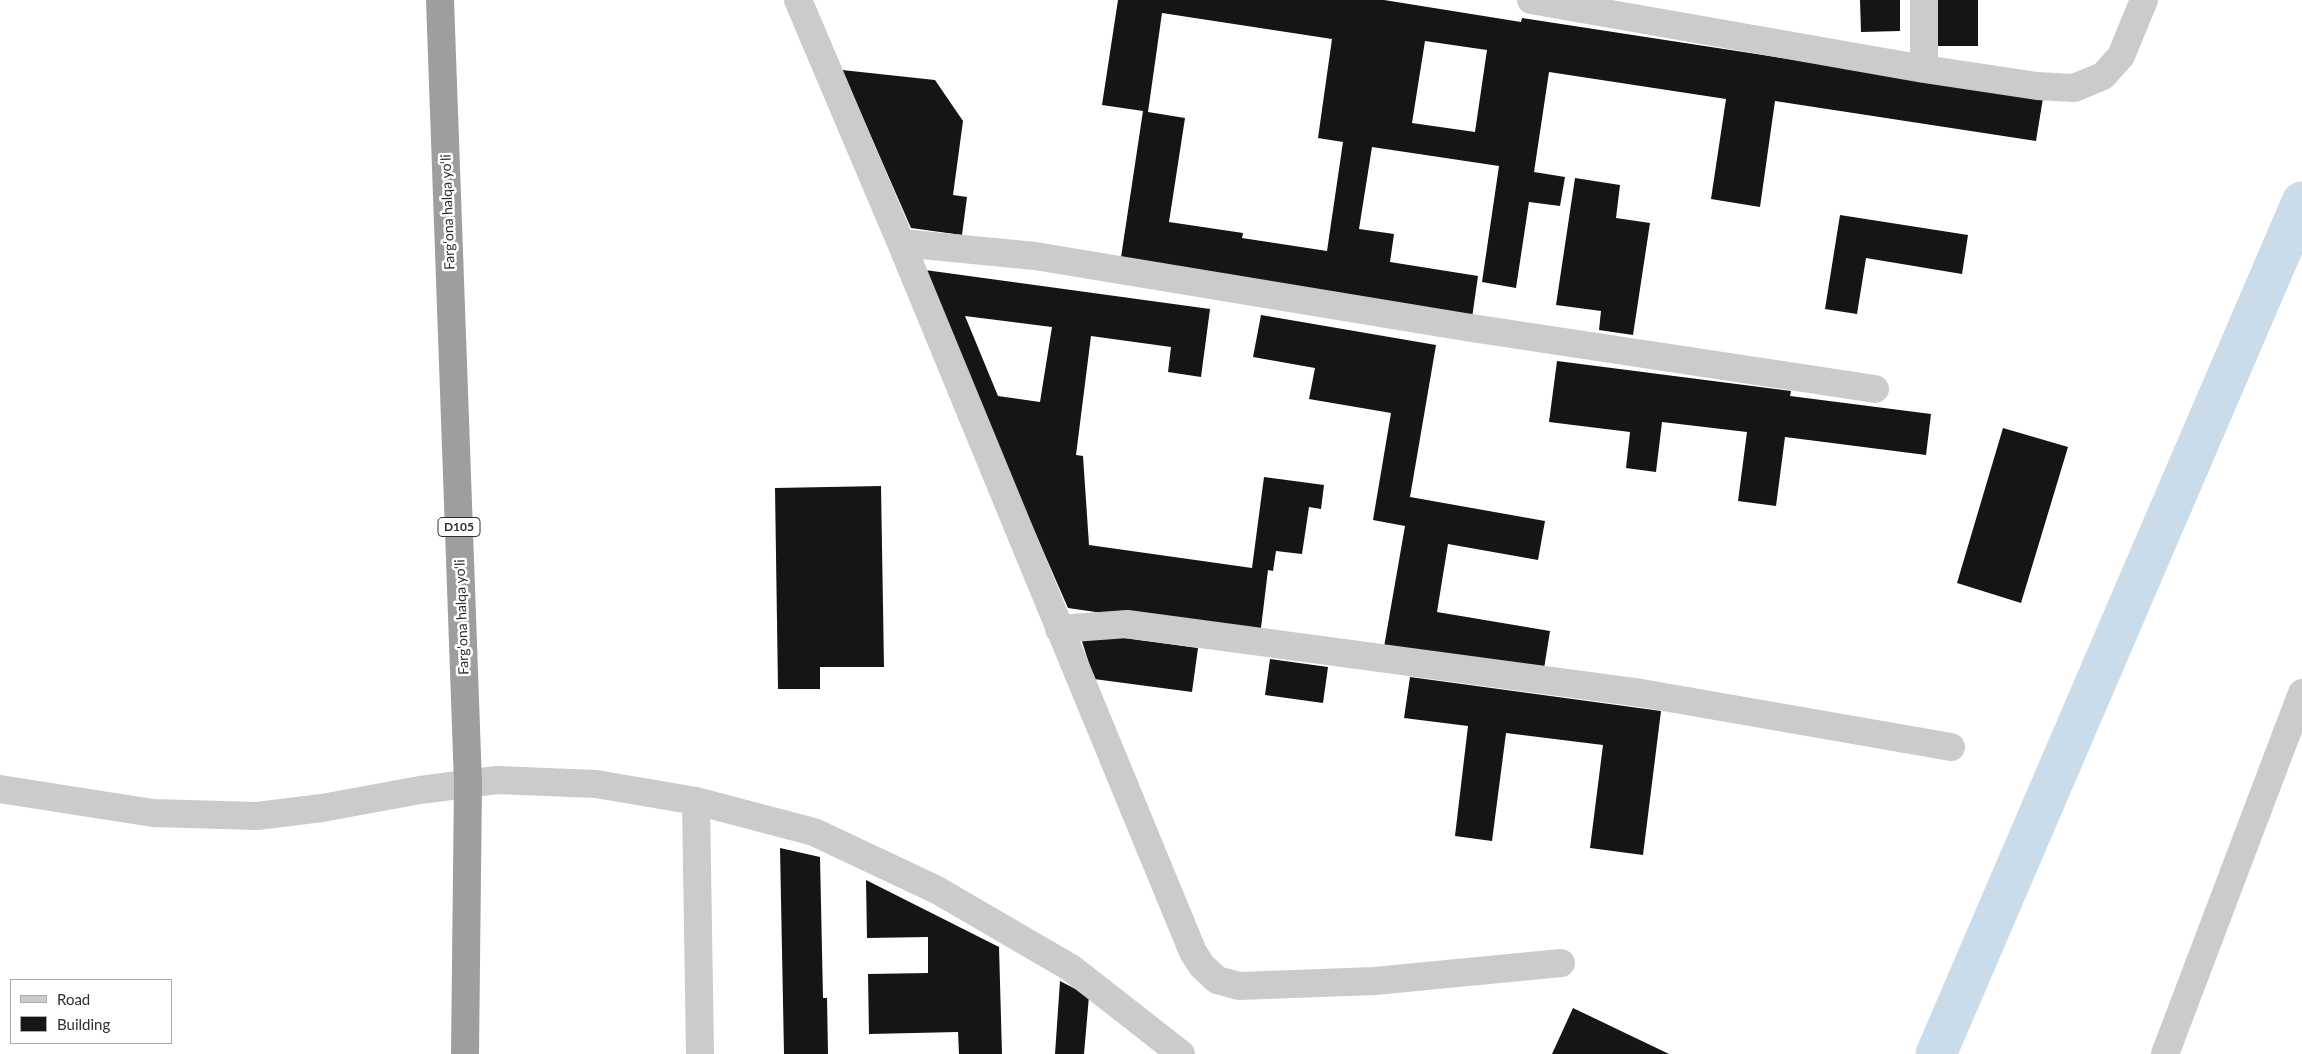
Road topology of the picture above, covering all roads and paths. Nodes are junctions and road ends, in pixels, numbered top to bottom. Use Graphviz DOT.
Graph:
graph roads {
  1 [pos="440,0"];
  2 [pos="798,0"];
  3 [pos="1531,0"];
  4 [pos="1924,0"];
  5 [pos="2144,0"];
  6 [pos="1588,4"];
  7 [pos="1924,69"];
  8 [pos="901,243"];
  9 [pos="1874,389"];
  10 [pos="1059,628"];
  11 [pos="2302,693"];
  12 [pos="1951,747"];
  13 [pos="468,783"];
  14 [pos="0,789"];
  15 [pos="696,801"];
  16 [pos="1561,963"];
  17 [pos="465,1054"];
  18 [pos="700,1054"];
  19 [pos="1181,1054"];
  20 [pos="2165,1054"];
  1 -- 13 [label="highway, Farg‘ona halqa yo‘li / D105"];
  2 -- 8 [label="street"];
  3 -- 6 [label="street"];
  4 -- 7 [label="street"];
  5 -- 7 [label="street"];
  6 -- 7 [label="street"];
  8 -- 9 [label="street"];
  8 -- 10 [label="street"];
  10 -- 12 [label="street"];
  10 -- 16 [label="street"];
  11 -- 20 [label="street"];
  13 -- 14 [label="street"];
  13 -- 15 [label="street"];
  13 -- 17 [label="highway, Farg‘ona halqa yo‘li / D105"];
  15 -- 18 [label="street"];
  15 -- 19 [label="street"];
}
